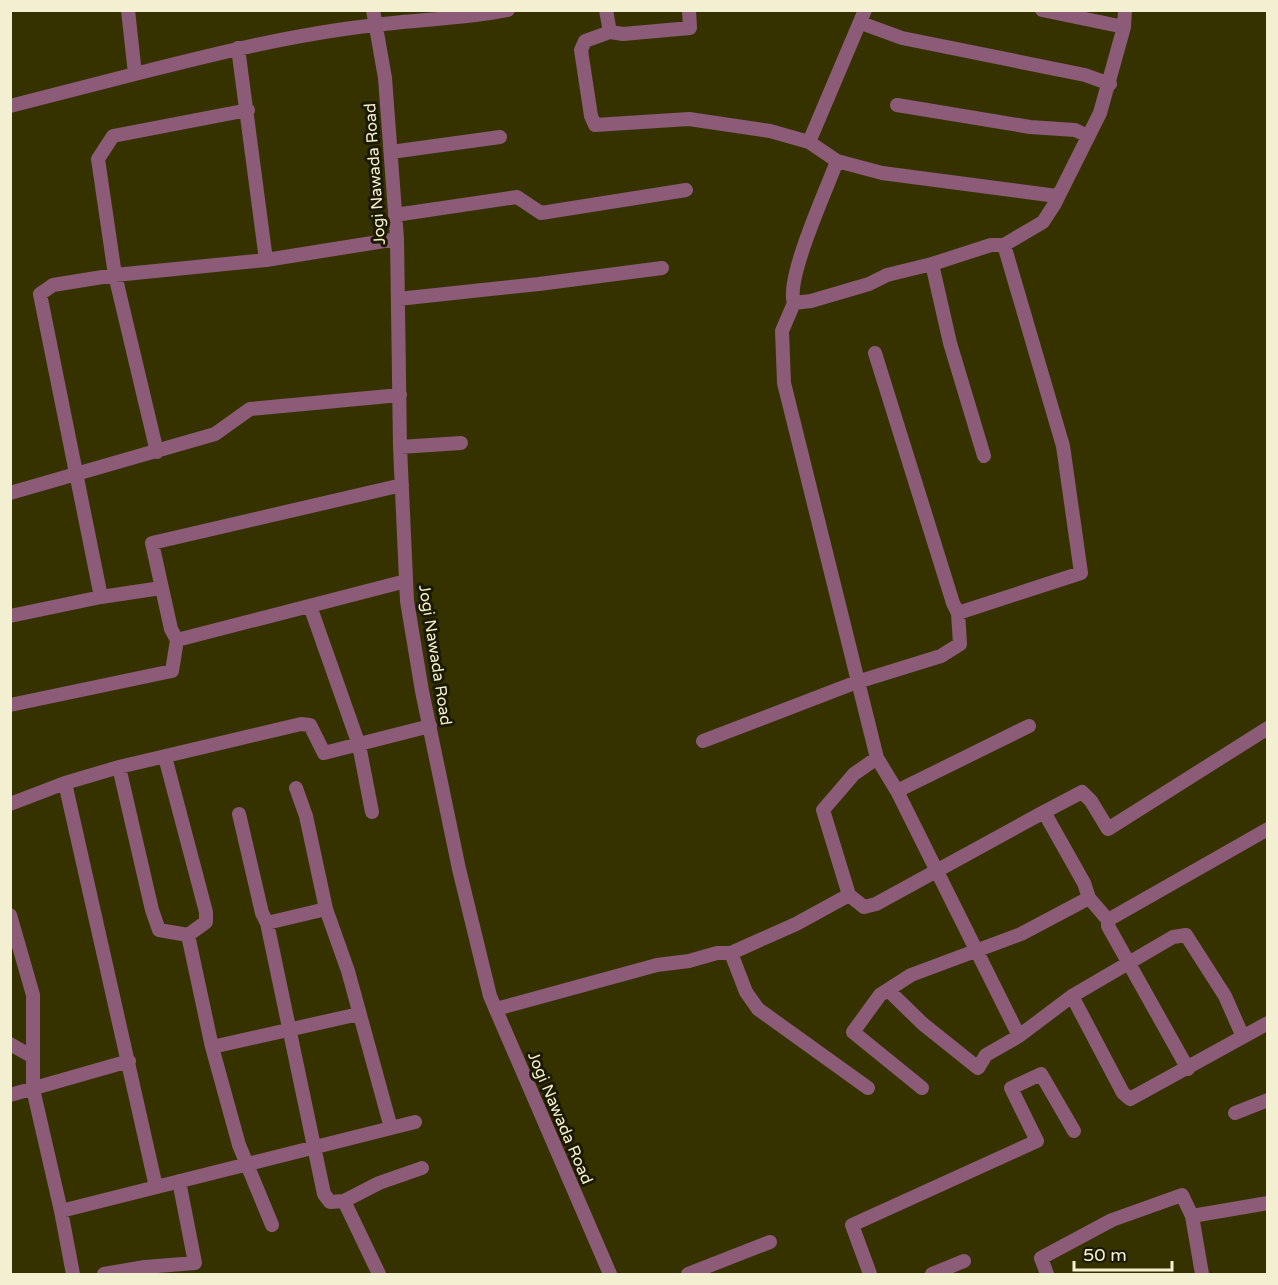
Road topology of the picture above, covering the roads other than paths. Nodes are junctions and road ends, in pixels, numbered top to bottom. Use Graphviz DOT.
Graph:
graph roads {
  1 [pos="128,10"];
  2 [pos="508,10"];
  3 [pos="606,10"];
  4 [pos="689,10"];
  5 [pos="1042,10"];
  6 [pos="1125,10"];
  7 [pos="863,17"];
  8 [pos="374,18"];
  9 [pos="1124,27"];
  10 [pos="610,32"];
  11 [pos="238,48"];
  12 [pos="135,74"];
  13 [pos="1110,84"];
  14 [pos="897,105"];
  15 [pos="10,106"];
  16 [pos="248,110"];
  17 [pos="1088,136"];
  18 [pos="500,137"];
  19 [pos="809,142"];
  20 [pos="391,152"];
  21 [pos="837,161"];
  22 [pos="686,190"];
  23 [pos="1057,196"];
  24 [pos="395,215"];
  25 [pos="397,239"];
  26 [pos="1004,245"];
  27 [pos="266,260"];
  28 [pos="932,264"];
  29 [pos="662,268"];
  30 [pos="116,275"];
  31 [pos="398,299"];
  32 [pos="794,303"];
  33 [pos="875,353"];
  34 [pos="399,394"];
  35 [pos="461,443"];
  36 [pos="400,447"];
  37 [pos="157,452"];
  38 [pos="984,456"];
  39 [pos="77,475"];
  40 [pos="402,485"];
  41 [pos="10,493"];
  42 [pos="406,581"];
  43 [pos="161,588"];
  44 [pos="101,597"];
  45 [pos="310,606"];
  46 [pos="958,613"];
  47 [pos="10,616"];
  48 [pos="177,640"];
  49 [pos="858,682"];
  50 [pos="10,705"];
  51 [pos="430,726"];
  52 [pos="1029,726"];
  53 [pos="1268,728"];
  54 [pos="703,741"];
  55 [pos="359,745"];
  56 [pos="165,757"];
  57 [pos="877,758"];
  58 [pos="119,767"];
  59 [pos="65,783"];
  60 [pos="296,788"];
  61 [pos="897,791"];
  62 [pos="10,804"];
  63 [pos="372,812"];
  64 [pos="1044,812"];
  65 [pos="239,814"];
  66 [pos="1267,830"];
  67 [pos="935,871"];
  68 [pos="849,895"];
  69 [pos="1089,898"];
  70 [pos="326,909"];
  71 [pos="10,915"];
  72 [pos="1108,920"];
  73 [pos="267,923"];
  74 [pos="188,934"];
  75 [pos="14,942"];
  76 [pos="730,953"];
  77 [pos="976,953"];
  78 [pos="1128,963"];
  79 [pos="888,990"];
  80 [pos="1072,996"];
  81 [pos="496,1009"];
  82 [pos="359,1014"];
  83 [pos="1268,1023"];
  84 [pos="289,1030"];
  85 [pos="1019,1036"];
  86 [pos="1243,1037"];
  87 [pos="10,1044"];
  88 [pos="212,1047"];
  89 [pos="33,1057"];
  90 [pos="129,1060"];
  91 [pos="1188,1069"];
  92 [pos="868,1088"];
  93 [pos="922,1088"];
  94 [pos="33,1089"];
  95 [pos="10,1095"];
  96 [pos="1268,1100"];
  97 [pos="1235,1113"];
  98 [pos="415,1122"];
  99 [pos="391,1128"];
  100 [pos="1074,1131"];
  101 [pos="316,1147"];
  102 [pos="248,1164"];
  103 [pos="422,1168"];
  104 [pos="179,1181"];
  105 [pos="156,1187"];
  106 [pos="344,1201"];
  107 [pos="1268,1203"];
  108 [pos="61,1211"];
  109 [pos="1192,1216"];
  110 [pos="272,1225"];
  111 [pos="770,1242"];
  112 [pos="964,1261"];
  113 [pos="73,1275"];
  114 [pos="104,1275"];
  115 [pos="379,1275"];
  116 [pos="610,1275"];
  117 [pos="688,1275"];
  118 [pos="870,1275"];
  119 [pos="932,1275"];
  120 [pos="1047,1275"];
  121 [pos="1202,1275"];
  1 -- 12 [label="street"];
  2 -- 8 [label="street"];
  3 -- 10 [label="street"];
  4 -- 10 [label="street"];
  5 -- 9 [label="street"];
  6 -- 9 [label="street"];
  7 -- 13 [label="street"];
  7 -- 19 [label="street"];
  8 -- 11 [label="street"];
  8 -- 20 [label="street, Jogi Nawada Road"];
  9 -- 13 [label="street"];
  10 -- 19 [label="street"];
  11 -- 12 [label="street"];
  11 -- 16 [label="street"];
  12 -- 15 [label="street"];
  13 -- 17 [label="street"];
  14 -- 17 [label="street"];
  16 -- 27 [label="street"];
  16 -- 30 [label="street"];
  17 -- 23 [label="street"];
  18 -- 20 [label="street"];
  19 -- 21 [label="street"];
  20 -- 24 [label="street, Jogi Nawada Road"];
  21 -- 23 [label="street"];
  21 -- 32 [label="street"];
  22 -- 24 [label="street"];
  23 -- 26 [label="street"];
  24 -- 25 [label="street, Jogi Nawada Road"];
  25 -- 27 [label="street"];
  25 -- 31 [label="street, Jogi Nawada Road"];
  26 -- 28 [label="street"];
  26 -- 46 [label="street"];
  27 -- 30 [label="street"];
  28 -- 32 [label="street"];
  28 -- 38 [label="street"];
  29 -- 31 [label="street"];
  30 -- 37 [label="street"];
  30 -- 39 [label="street"];
  31 -- 34 [label="street, Jogi Nawada Road"];
  32 -- 49 [label="street"];
  33 -- 46 [label="street"];
  34 -- 36 [label="street, Jogi Nawada Road"];
  34 -- 37 [label="street"];
  35 -- 36 [label="street"];
  36 -- 40 [label="street, Jogi Nawada Road"];
  37 -- 39 [label="street"];
  39 -- 41 [label="street"];
  39 -- 44 [label="street"];
  40 -- 42 [label="street, Jogi Nawada Road"];
  40 -- 43 [label="street"];
  42 -- 45 [label="street"];
  42 -- 51 [label="street, Jogi Nawada Road"];
  43 -- 44 [label="street"];
  43 -- 48 [label="street"];
  44 -- 47 [label="street"];
  45 -- 48 [label="street"];
  45 -- 55 [label="street"];
  46 -- 49 [label="street"];
  48 -- 50 [label="street"];
  49 -- 54 [label="street"];
  49 -- 57 [label="street"];
  51 -- 55 [label="street"];
  51 -- 81 [label="street, Jogi Nawada Road"];
  52 -- 61 [label="street"];
  53 -- 64 [label="street"];
  55 -- 56 [label="street"];
  55 -- 63 [label="street"];
  56 -- 58 [label="street"];
  56 -- 74 [label="street"];
  57 -- 61 [label="street"];
  57 -- 68 [label="street"];
  58 -- 59 [label="street"];
  58 -- 74 [label="street"];
  59 -- 62 [label="street"];
  59 -- 90 [label="street"];
  60 -- 70 [label="street"];
  61 -- 67 [label="street"];
  64 -- 67 [label="street"];
  64 -- 69 [label="street"];
  65 -- 73 [label="street"];
  66 -- 72 [label="street"];
  67 -- 68 [label="street"];
  67 -- 77 [label="street"];
  68 -- 76 [label="street"];
  69 -- 72 [label="street"];
  69 -- 77 [label="street"];
  70 -- 73 [label="street"];
  70 -- 82 [label="street"];
  71 -- 75 [label="street"];
  72 -- 78 [label="street"];
  73 -- 84 [label="street"];
  74 -- 88 [label="street"];
  75 -- 89 [label="street"];
  76 -- 81 [label="street"];
  76 -- 92 [label="street"];
  77 -- 79 [label="street"];
  77 -- 85 [label="street"];
  78 -- 80 [label="street"];
  78 -- 86 [label="street"];
  78 -- 91 [label="street"];
  79 -- 85 [label="street"];
  79 -- 93 [label="street"];
  80 -- 85 [label="street"];
  80 -- 91 [label="street"];
  81 -- 116 [label="street, Jogi Nawada Road"];
  82 -- 84 [label="street"];
  82 -- 99 [label="street"];
  83 -- 86 [label="street"];
  84 -- 88 [label="street"];
  84 -- 101 [label="street"];
  86 -- 91 [label="street"];
  87 -- 89 [label="street"];
  88 -- 102 [label="street"];
  89 -- 94 [label="street"];
  90 -- 94 [label="street"];
  90 -- 105 [label="street"];
  94 -- 95 [label="street"];
  94 -- 108 [label="street"];
  96 -- 97 [label="street"];
  98 -- 99 [label="street"];
  99 -- 101 [label="street"];
  100 -- 118 [label="street"];
  101 -- 102 [label="street"];
  101 -- 106 [label="street"];
  102 -- 104 [label="street"];
  102 -- 110 [label="street"];
  103 -- 106 [label="street"];
  104 -- 105 [label="street"];
  104 -- 114 [label="street"];
  105 -- 108 [label="street"];
  106 -- 115 [label="street"];
  107 -- 109 [label="street"];
  108 -- 113 [label="street"];
  109 -- 120 [label="street"];
  109 -- 121 [label="street"];
  111 -- 117 [label="street"];
  112 -- 119 [label="street"];
}
